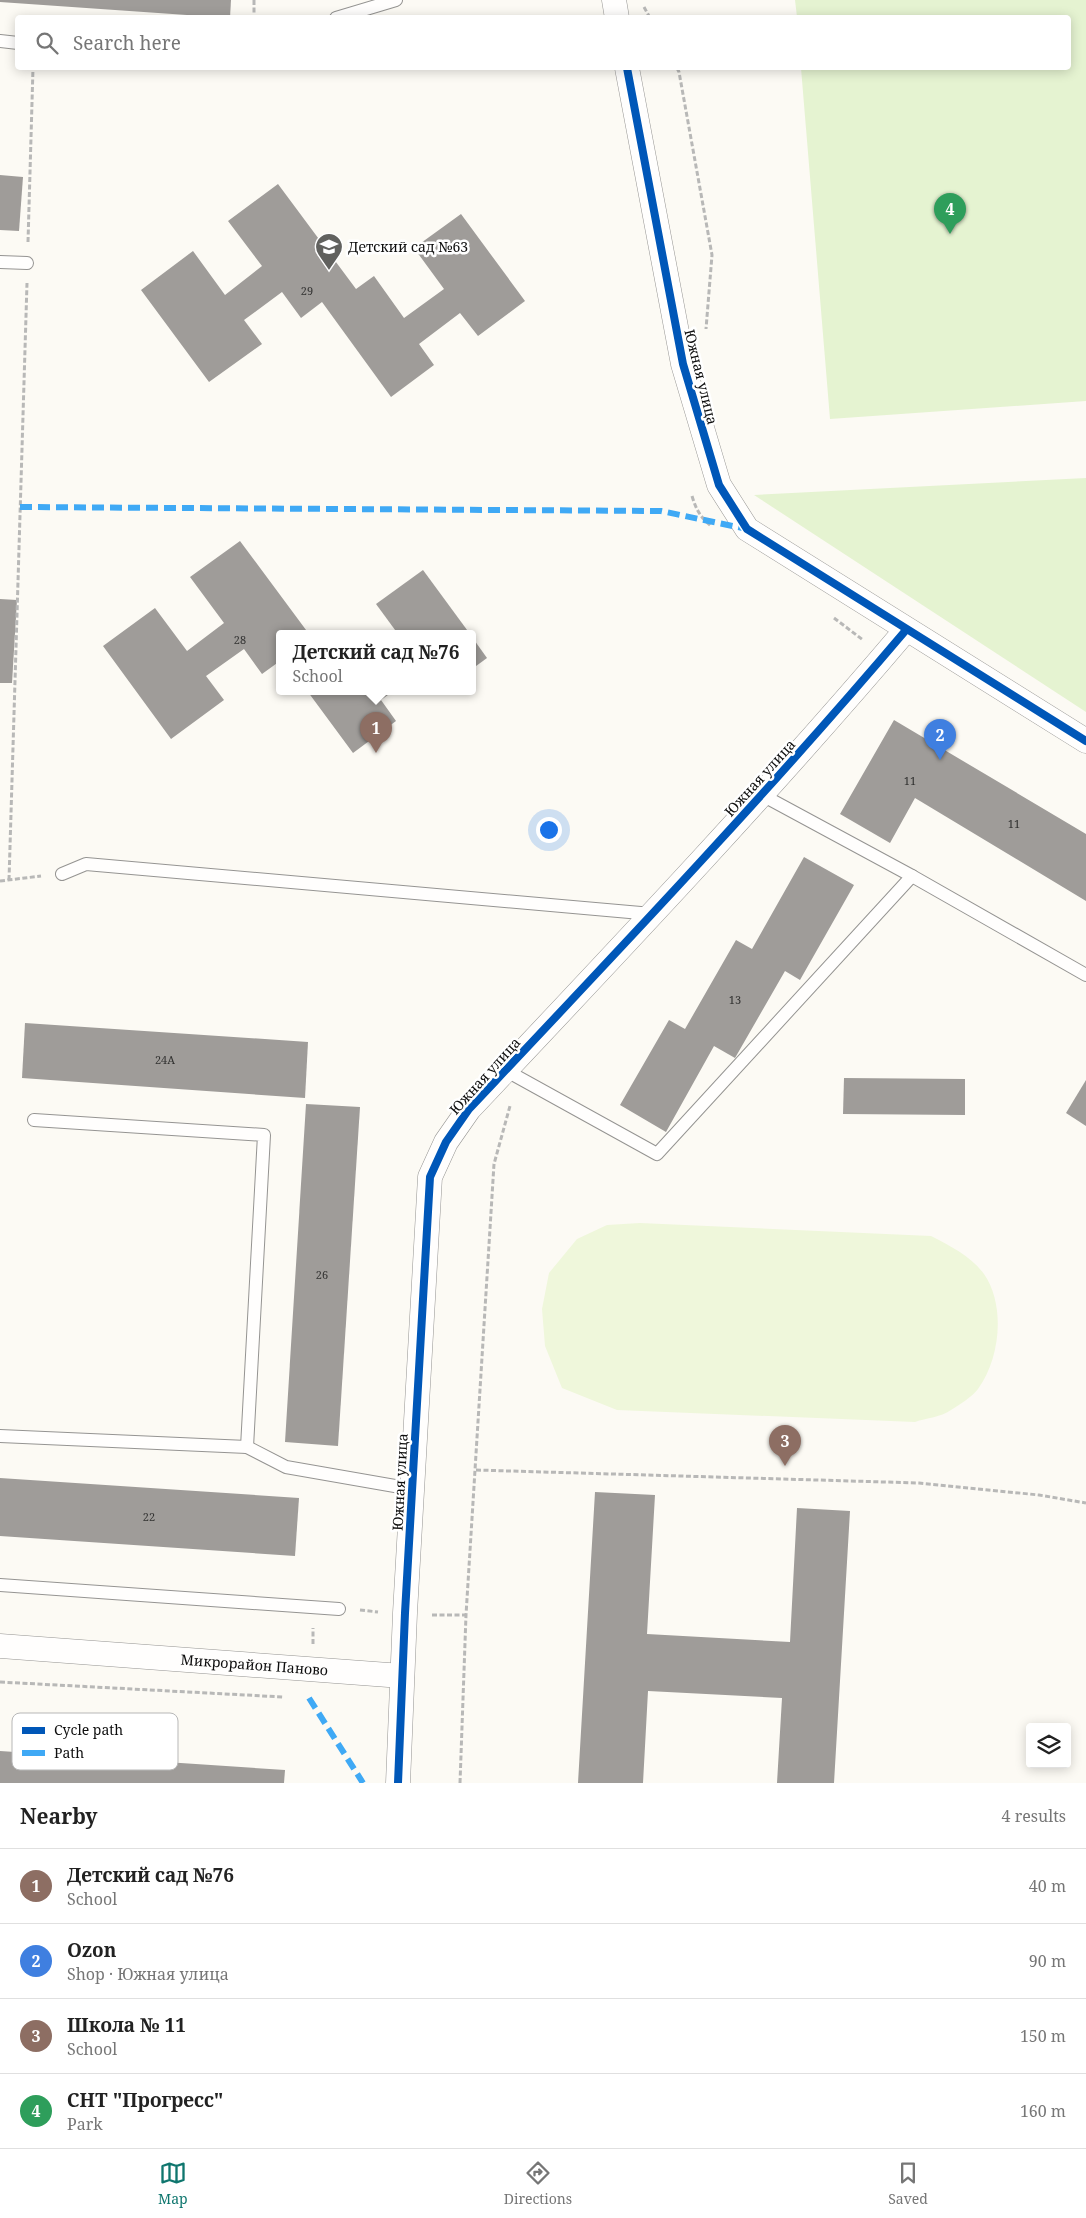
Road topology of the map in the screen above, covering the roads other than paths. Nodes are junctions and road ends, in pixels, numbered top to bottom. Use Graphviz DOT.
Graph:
graph roads {
  1 [pos="396,0"];
  2 [pos="614,0"];
  3 [pos="346,15"];
  4 [pos="616,15"];
  5 [pos="0,42"];
  6 [pos="15,42"];
  7 [pos="627,70"];
  8 [pos="0,262"];
  9 [pos="27,263"];
  10 [pos="906,630"];
  11 [pos="1086,741"];
  12 [pos="762,795"];
  13 [pos="62,874"];
  14 [pos="912,876"];
  15 [pos="652,914"];
  16 [pos="1086,975"];
  17 [pos="512,1074"];
  18 [pos="34,1120"];
  19 [pos="0,1436"];
  20 [pos="247,1447"];
  21 [pos="412,1489"];
  22 [pos="0,1585"];
  23 [pos="339,1609"];
  24 [pos="0,1646"];
  25 [pos="402,1676"];
  26 [pos="398,1783"];
  1 -- 3 [label="lane"];
  2 -- 4 [label="street"];
  5 -- 6 [label="lane"];
  7 -- 10 [label="street, Южная улица"];
  8 -- 9 [label="lane"];
  10 -- 11 [label="street, Южная улица"];
  10 -- 12 [label="street, Южная улица"];
  12 -- 14 [label="lane"];
  12 -- 15 [label="street, Южная улица"];
  13 -- 15 [label="lane"];
  14 -- 16 [label="lane"];
  14 -- 17 [label="lane"];
  15 -- 17 [label="street, Южная улица"];
  17 -- 21 [label="street, Южная улица"];
  18 -- 20 [label="lane"];
  19 -- 20 [label="lane"];
  20 -- 21 [label="lane"];
  21 -- 25 [label="street, Южная улица"];
  22 -- 23 [label="lane"];
  24 -- 25 [label="street, Микрорайон Паново"];
  25 -- 26 [label="street"];
}
